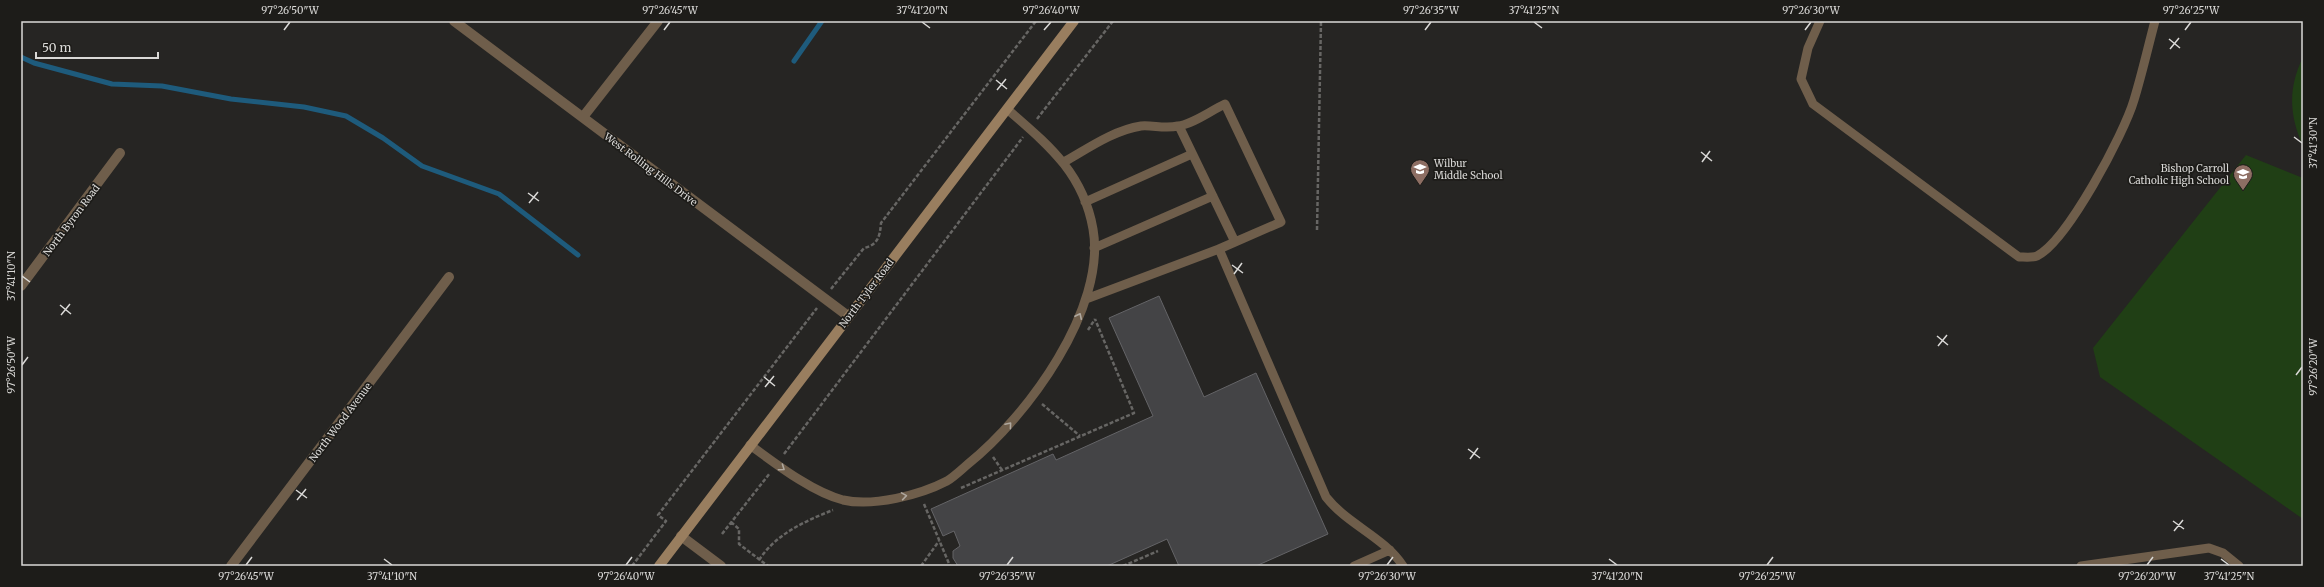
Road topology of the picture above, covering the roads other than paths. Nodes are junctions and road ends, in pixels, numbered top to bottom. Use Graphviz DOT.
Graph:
graph roads {
  1 [pos="454,21"];
  2 [pos="658,21"];
  3 [pos="1074,21"];
  4 [pos="1820,21"];
  5 [pos="2155,21"];
  6 [pos="1007,109"];
  7 [pos="583,117"];
  8 [pos="1179,126"];
  9 [pos="120,153"];
  10 [pos="1192,154"];
  11 [pos="1064,162"];
  12 [pos="1213,196"];
  13 [pos="1085,202"];
  14 [pos="1235,242"];
  15 [pos="1094,248"];
  16 [pos="1219,249"];
  17 [pos="450,278"];
  18 [pos="21,286"];
  19 [pos="1086,299"];
  20 [pos="848,316"];
  21 [pos="750,445"];
  22 [pos="681,536"];
  23 [pos="1390,550"];
  24 [pos="231,566"];
  25 [pos="659,566"];
  26 [pos="721,566"];
  27 [pos="1354,566"];
  28 [pos="1404,566"];
  29 [pos="2081,566"];
  30 [pos="2239,566"];
  1 -- 7 [label="street, West Rolling Hills Drive"];
  2 -- 7 [label="street"];
  3 -- 6 [label="main road, North Tyler Road"];
  4 -- 5 [label="lane"];
  6 -- 11 [label="lane"];
  6 -- 20 [label="main road, North Tyler Road"];
  7 -- 20 [label="street, West Rolling Hills Drive"];
  8 -- 10 [label="lane"];
  8 -- 11 [label="lane"];
  8 -- 14 [label="lane"];
  9 -- 18 [label="street, North Byron Road"];
  10 -- 12 [label="lane"];
  10 -- 13 [label="lane"];
  11 -- 13 [label="lane"];
  12 -- 14 [label="lane"];
  12 -- 15 [label="lane"];
  13 -- 15 [label="lane"];
  14 -- 16 [label="lane"];
  15 -- 19 [label="lane"];
  16 -- 19 [label="lane"];
  16 -- 23 [label="lane"];
  17 -- 24 [label="street, North Wood Avenue"];
  21 -- 19 [label="lane, one-way"];
  20 -- 21 [label="main road, North Tyler Road"];
  21 -- 22 [label="main road, North Tyler Road"];
  22 -- 25 [label="main road, North Tyler Road"];
  22 -- 26 [label="street"];
  23 -- 27 [label="lane"];
  23 -- 28 [label="lane"];
  29 -- 30 [label="lane"];
}
